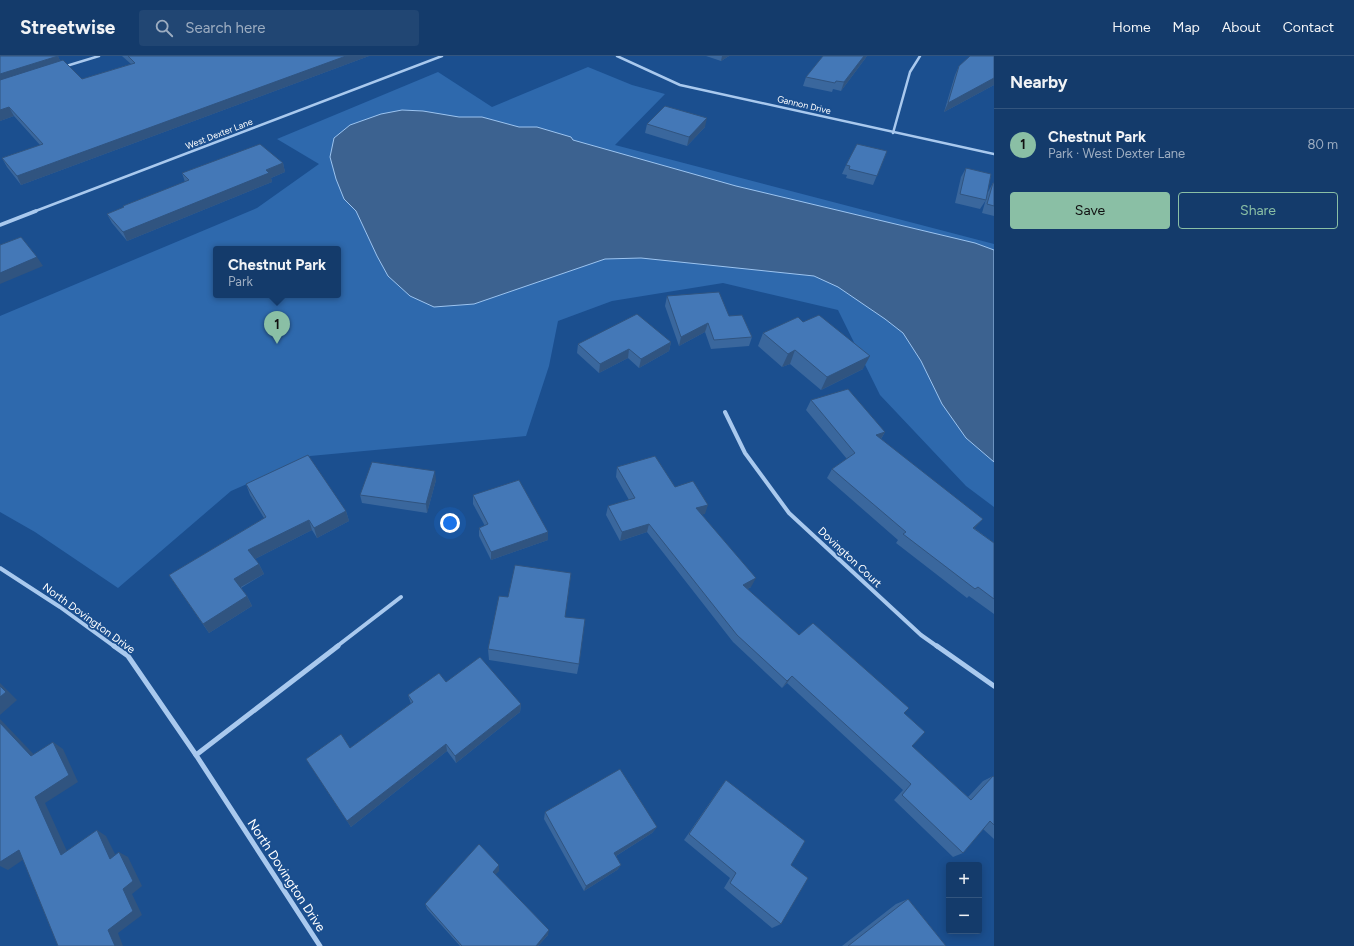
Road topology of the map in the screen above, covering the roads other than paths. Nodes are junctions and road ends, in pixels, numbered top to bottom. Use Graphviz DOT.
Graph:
graph roads {
  1 [pos="99,56"];
  2 [pos="442,56"];
  3 [pos="617,56"];
  4 [pos="920,56"];
  5 [pos="61,68"];
  6 [pos="893,132"];
  7 [pos="994,154"];
  8 [pos="0,225"];
  9 [pos="725,412"];
  10 [pos="0,568"];
  11 [pos="401,597"];
  12 [pos="994,686"];
  13 [pos="196,755"];
  14 [pos="320,946"];
  1 -- 5 [label="street"];
  2 -- 8 [label="street, West Dexter Lane"];
  3 -- 6 [label="street, Gannon Drive"];
  4 -- 6 [label="street"];
  6 -- 7 [label="street, Gannon Drive"];
  9 -- 12 [label="street, Dovington Court"];
  10 -- 13 [label="street, North Dovington Drive"];
  11 -- 13 [label="street"];
  13 -- 14 [label="street, North Dovington Drive"];
}
